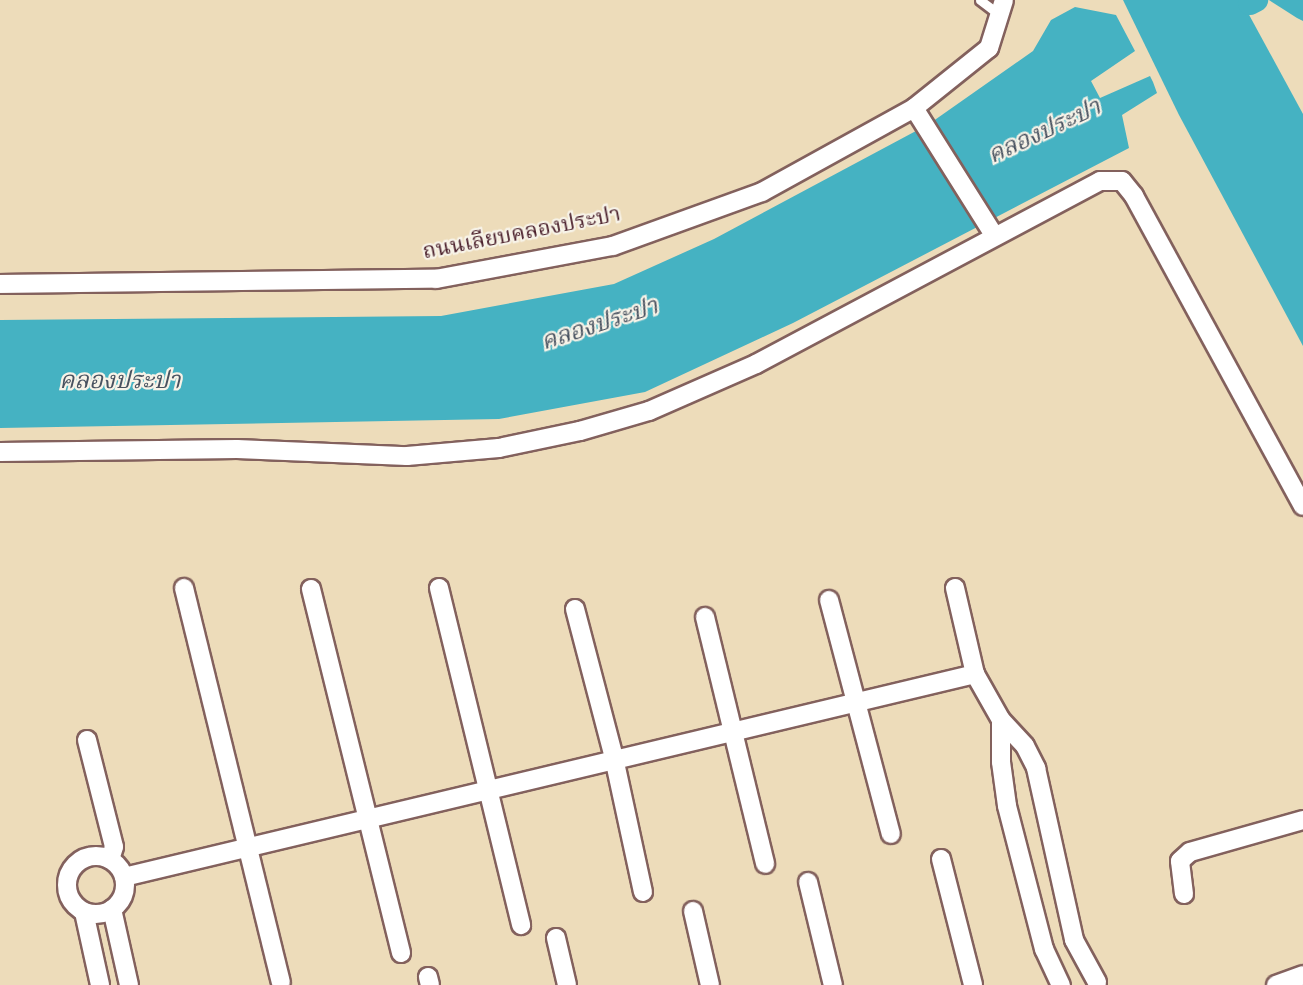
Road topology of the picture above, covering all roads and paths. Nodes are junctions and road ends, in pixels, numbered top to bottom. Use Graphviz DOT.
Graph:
graph roads {
  1 [pos="981,0"];
  2 [pos="1002,8"];
  3 [pos="918,114"];
  4 [pos="991,231"];
  5 [pos="0,284"];
  6 [pos="0,452"];
  7 [pos="1303,506"];
  8 [pos="184,588"];
  9 [pos="439,588"];
  10 [pos="955,588"];
  11 [pos="311,589"];
  12 [pos="829,600"];
  13 [pos="575,609"];
  14 [pos="705,617"];
  15 [pos="975,674"];
  16 [pos="856,701"];
  17 [pos="1001,720"];
  18 [pos="734,729"];
  19 [pos="87,740"];
  20 [pos="614,758"];
  21 [pos="489,789"];
  22 [pos="370,817"];
  23 [pos="1303,820"];
  24 [pos="891,834"];
  25 [pos="250,846"];
  26 [pos="110,860"];
  27 [pos="941,860"];
  28 [pos="765,864"];
  29 [pos="124,877"];
  30 [pos="808,882"];
  31 [pos="643,892"];
  32 [pos="1184,894"];
  33 [pos="112,909"];
  34 [pos="693,911"];
  35 [pos="84,912"];
  36 [pos="521,925"];
  37 [pos="556,938"];
  38 [pos="401,953"];
  39 [pos="1303,975"];
  40 [pos="280,982"];
  41 [pos="1097,982"];
  42 [pos="100,985"];
  43 [pos="129,985"];
  44 [pos="567,985"];
  45 [pos="710,985"];
  46 [pos="833,985"];
  47 [pos="973,985"];
  48 [pos="1061,985"];
  49 [pos="1276,985"];
  1 -- 2 [label="lane"];
  2 -- 3 [label="street, ถนนเลียบคลองประปา"];
  3 -- 4 [label="street"];
  3 -- 5 [label="street, ถนนเลียบคลองประปา"];
  4 -- 6 [label="street"];
  4 -- 7 [label="street"];
  8 -- 25 [label="street"];
  9 -- 21 [label="street"];
  10 -- 15 [label="street"];
  11 -- 22 [label="street"];
  12 -- 16 [label="street"];
  13 -- 20 [label="street"];
  14 -- 18 [label="street"];
  15 -- 16 [label="street"];
  15 -- 17 [label="street"];
  16 -- 18 [label="street"];
  16 -- 24 [label="street"];
  17 -- 41 [label="street"];
  17 -- 48 [label="street"];
  18 -- 20 [label="street"];
  18 -- 28 [label="street"];
  19 -- 26 [label="street"];
  20 -- 21 [label="street"];
  20 -- 31 [label="street"];
  21 -- 22 [label="street"];
  21 -- 36 [label="street"];
  22 -- 25 [label="street"];
  22 -- 38 [label="street"];
  23 -- 32 [label="street"];
  25 -- 29 [label="street"];
  25 -- 40 [label="street"];
  26 -- 29 [label="street"];
  26 -- 35 [label="street"];
  27 -- 47 [label="street"];
  29 -- 33 [label="street"];
  30 -- 46 [label="street"];
  33 -- 35 [label="street"];
  33 -- 43 [label="street"];
  34 -- 45 [label="street"];
  35 -- 42 [label="street"];
  37 -- 44 [label="street"];
  39 -- 49 [label="street"];
}
